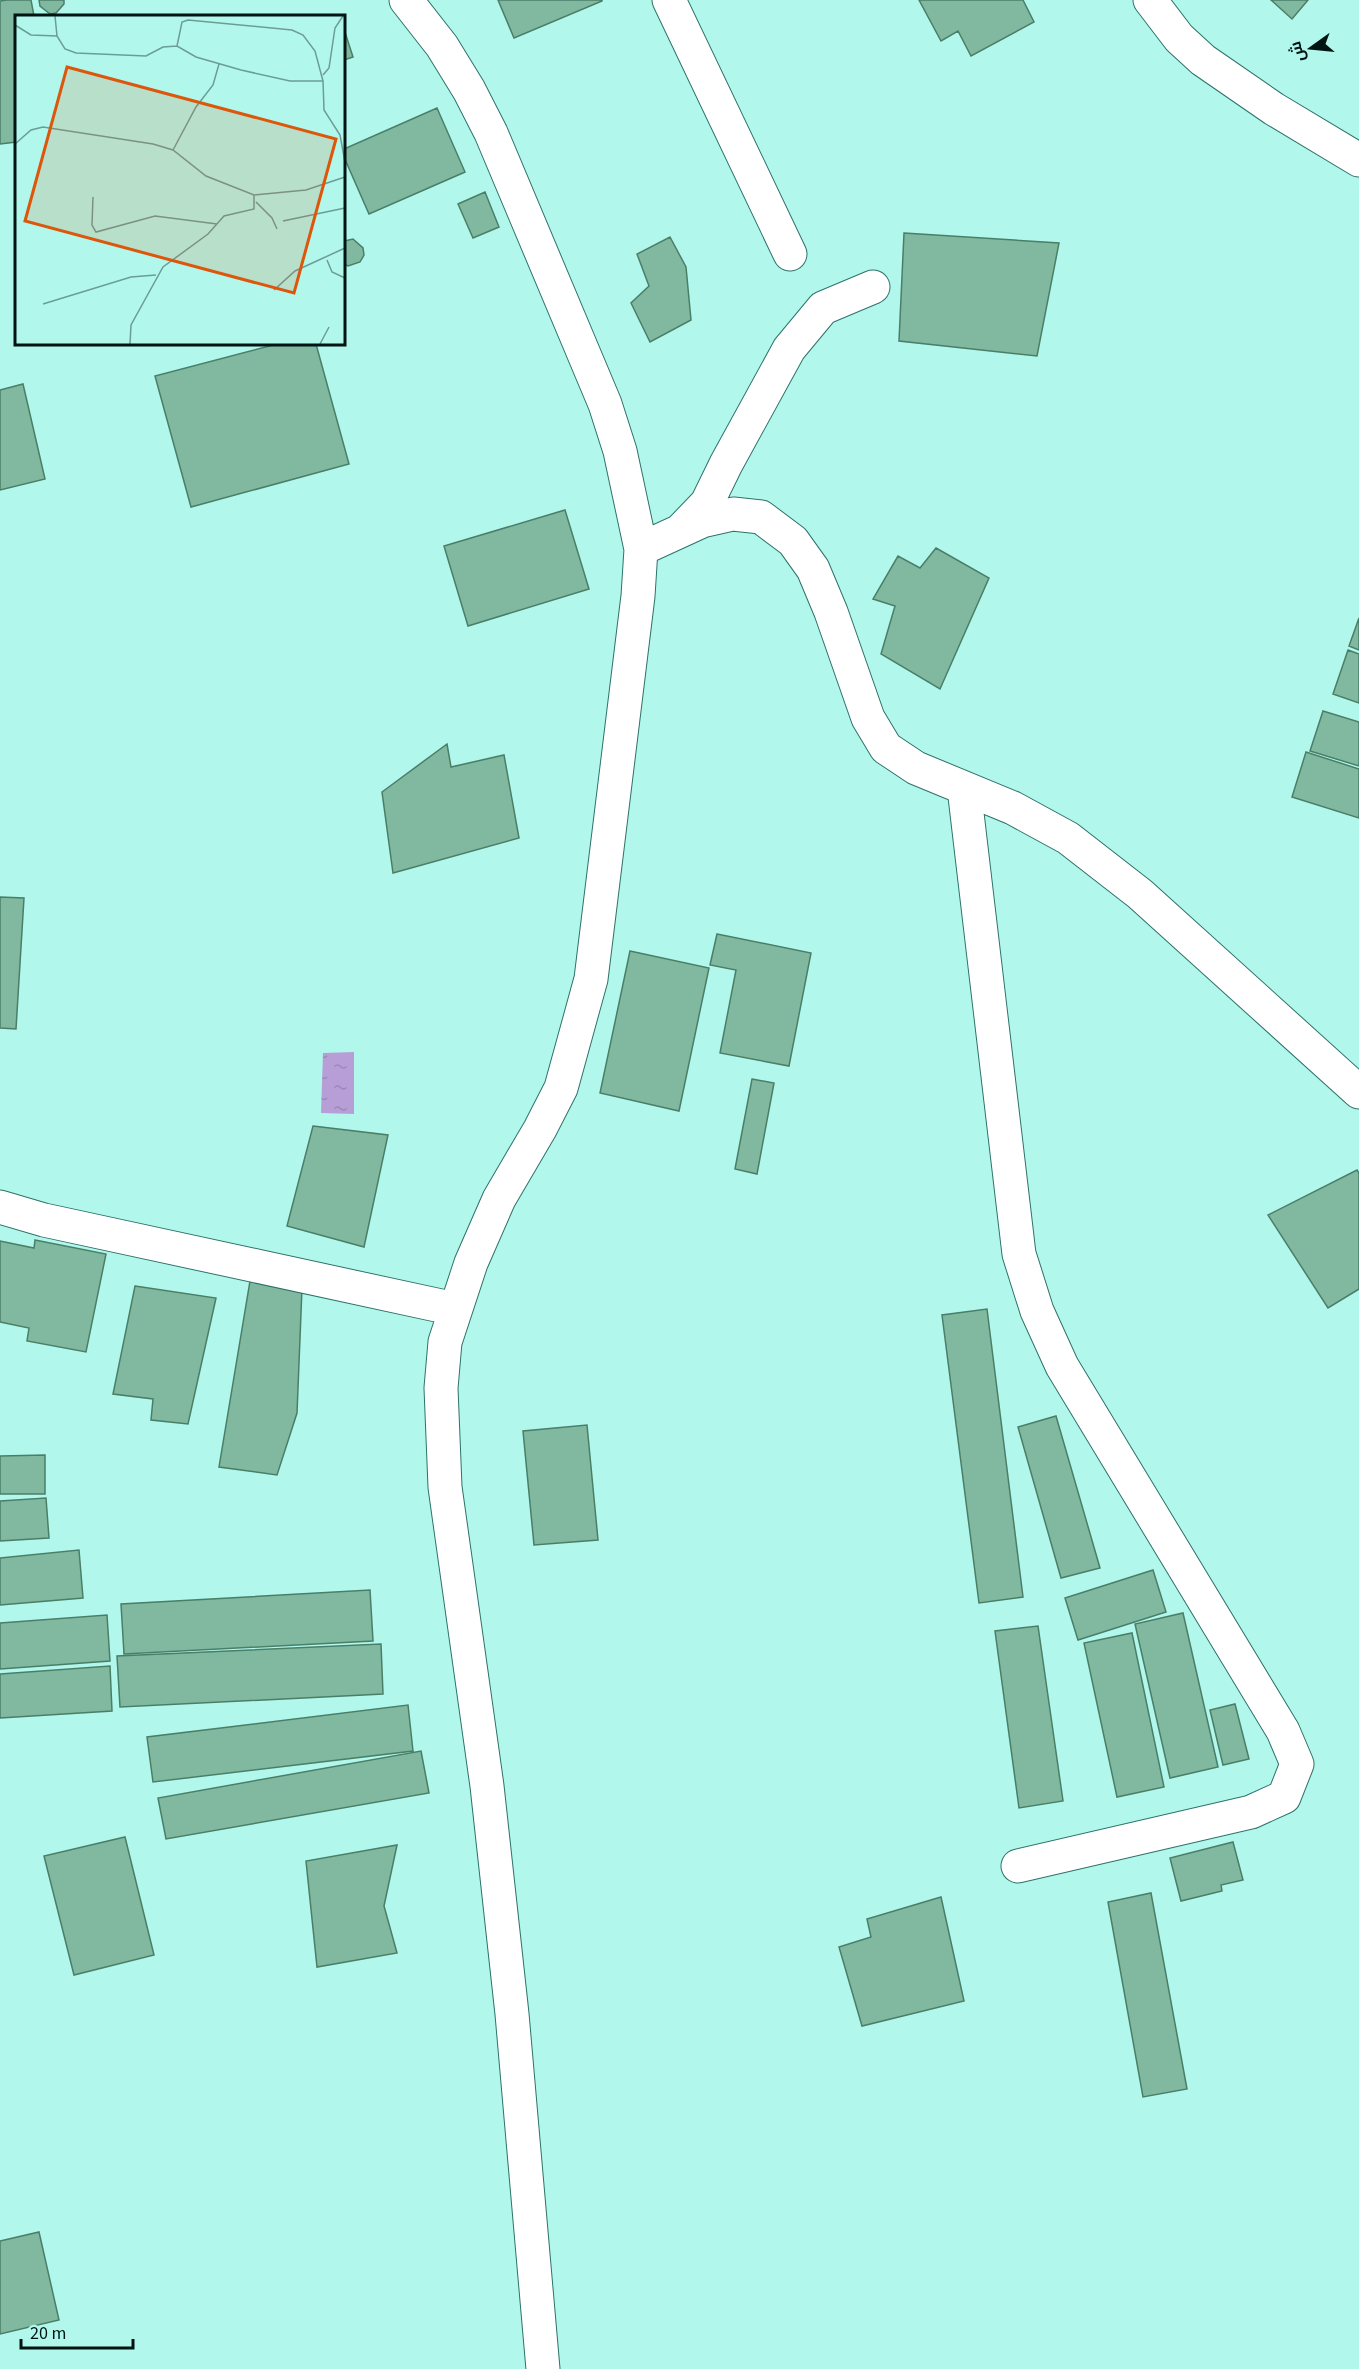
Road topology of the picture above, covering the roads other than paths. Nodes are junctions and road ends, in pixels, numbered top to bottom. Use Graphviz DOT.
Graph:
graph roads {
  1 [pos="406,0"];
  2 [pos="669,0"];
  3 [pos="1150,0"];
  4 [pos="1359,160"];
  5 [pos="790,254"];
  6 [pos="873,287"];
  7 [pos="679,531"];
  8 [pos="641,549"];
  9 [pos="964,788"];
  10 [pos="1359,1092"];
  11 [pos="0,1207"];
  12 [pos="455,1309"];
  13 [pos="1018,1866"];
  14 [pos="543,2369"];
  1 -- 8 [label="street"];
  2 -- 5 [label="street"];
  3 -- 4 [label="street"];
  6 -- 7 [label="street"];
  7 -- 8 [label="street"];
  7 -- 9 [label="street"];
  8 -- 12 [label="street"];
  9 -- 10 [label="street"];
  9 -- 13 [label="street"];
  11 -- 12 [label="street"];
  12 -- 14 [label="street"];
}
